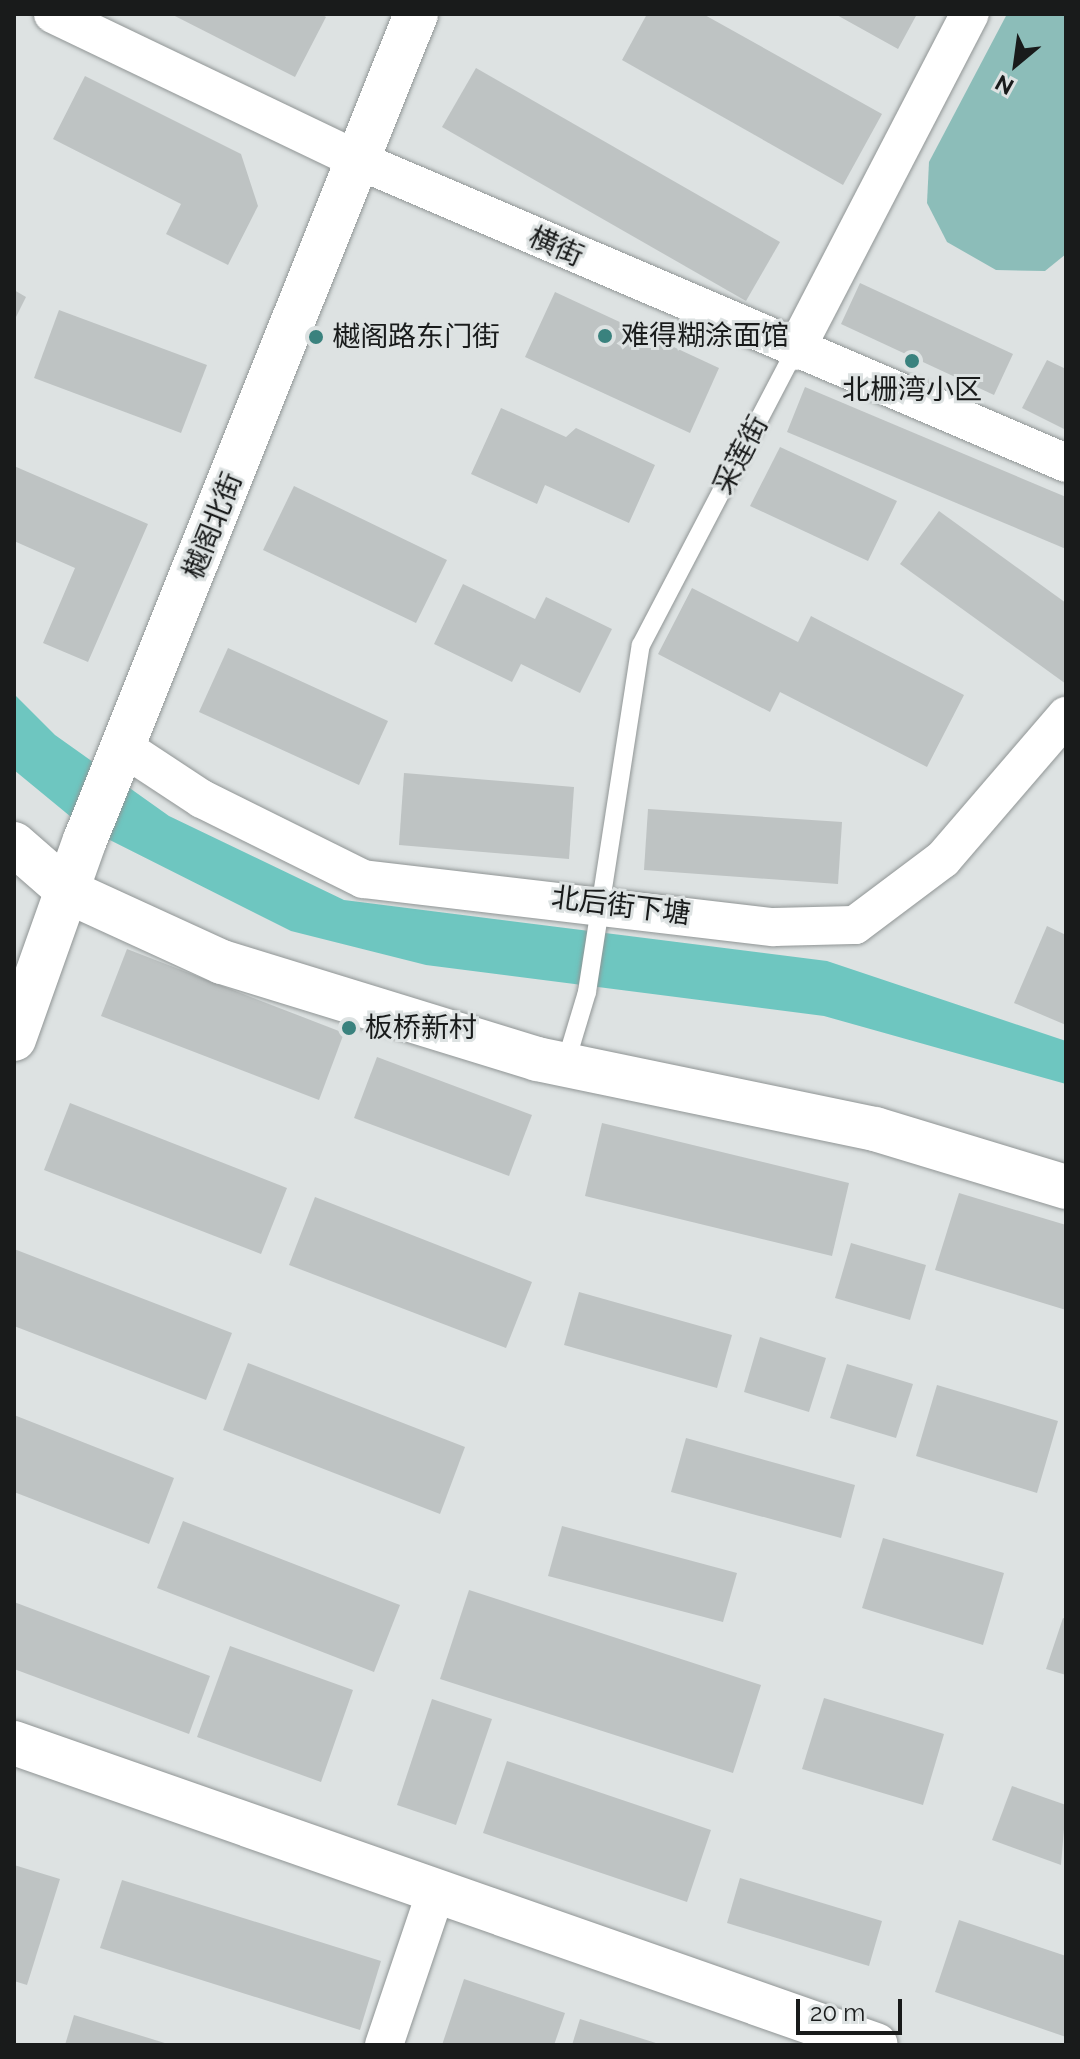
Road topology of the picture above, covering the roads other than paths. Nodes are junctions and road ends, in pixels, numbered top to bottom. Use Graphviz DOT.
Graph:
graph roads {
  1 [pos="53,14"];
  2 [pos="416,14"];
  3 [pos="970,14"];
  4 [pos="360,161"];
  5 [pos="795,351"];
  6 [pos="1066,463"];
  7 [pos="1066,716"];
  8 [pos="123,747"];
  9 [pos="14,844"];
  10 [pos="69,892"];
  11 [pos="601,913"];
  12 [pos="14,1039"];
  13 [pos="565,1065"];
  14 [pos="1066,1187"];
  15 [pos="14,1743"];
  16 [pos="436,1891"];
  17 [pos="866,2043"];
  18 [pos="384,2045"];
  1 -- 4 [label="street, 横街"];
  2 -- 4 [label="street, 樾阁北街"];
  3 -- 5 [label="street, 采莲街"];
  4 -- 5 [label="street, 横街"];
  4 -- 8 [label="street, 樾阁北街"];
  5 -- 6 [label="street, 横街"];
  5 -- 11 [label="lane, 采莲街"];
  7 -- 11 [label="street, 北后街下塘"];
  8 -- 10 [label="street, 樾阁北街"];
  8 -- 11 [label="street, 北后街下塘"];
  9 -- 10 [label="street"];
  10 -- 12 [label="street, 樾阁北街"];
  10 -- 13 [label="street"];
  11 -- 13 [label="lane, 采莲街"];
  13 -- 14 [label="street"];
  15 -- 16 [label="street"];
  16 -- 17 [label="street"];
  16 -- 18 [label="street"];
}
